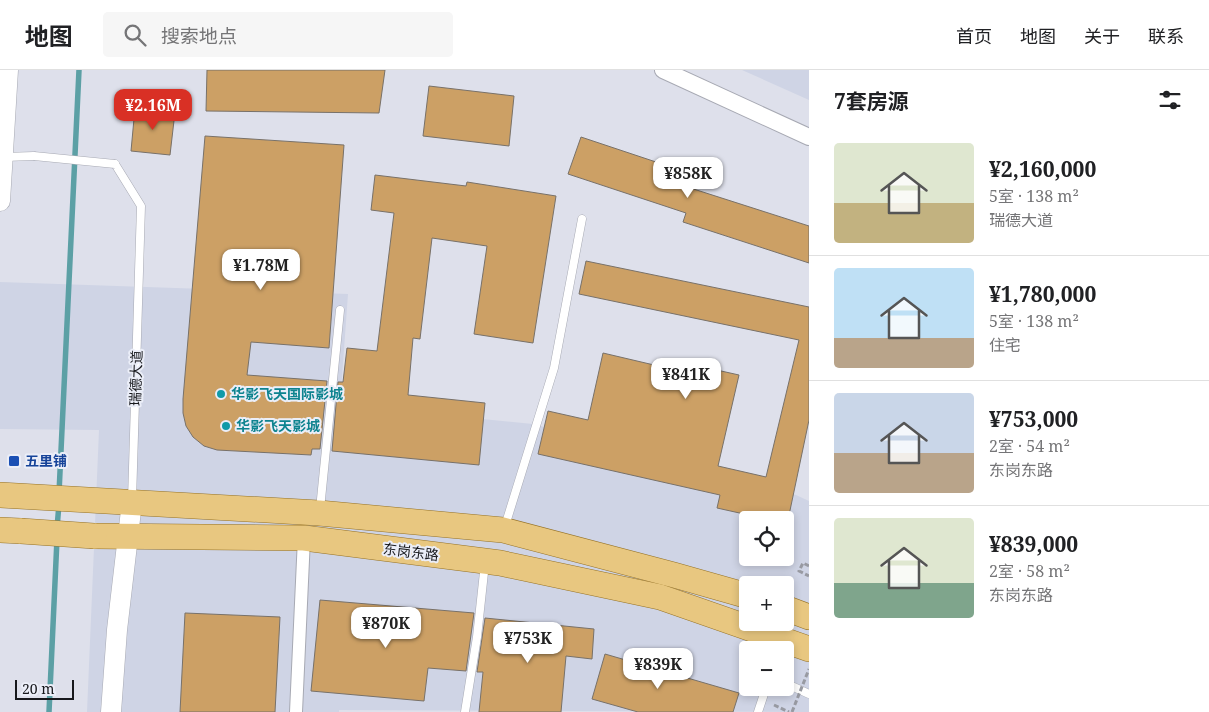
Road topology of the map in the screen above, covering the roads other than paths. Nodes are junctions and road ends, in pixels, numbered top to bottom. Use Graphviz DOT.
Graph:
graph roads {
  1 [pos="8,70"];
  2 [pos="663,70"];
  3 [pos="809,137"];
  4 [pos="2,157"];
  5 [pos="0,200"];
  6 [pos="582,219"];
  7 [pos="340,310"];
  8 [pos="12,496"];
  9 [pos="132,502"];
  10 [pos="319,513"];
  11 [pos="10,530"];
  12 [pos="504,530"];
  13 [pos="126,538"];
  14 [pos="304,538"];
  15 [pos="486,561"];
  16 [pos="739,593"];
  17 [pos="794,611"];
  18 [pos="809,617"];
  19 [pos="772,641"];
  20 [pos="794,646"];
  21 [pos="809,649"];
  22 [pos="794,686"];
  23 [pos="809,694"];
  24 [pos="763,696"];
  25 [pos="111,712"];
  26 [pos="296,712"];
  27 [pos="465,712"];
  28 [pos="758,712"];
  1 -- 4 [label="street"];
  2 -- 3 [label="street"];
  4 -- 5 [label="street"];
  4 -- 9 [label="lane, 瑞德大道, bridge"];
  6 -- 12 [label="lane"];
  7 -- 10 [label="lane"];
  8 -- 9 [label="main road"];
  9 -- 10 [label="main road"];
  9 -- 13 [label="street, 瑞德大道"];
  10 -- 12 [label="main road"];
  11 -- 13 [label="main road, 东岗东路, bridge"];
  12 -- 16 [label="main road"];
  13 -- 14 [label="main road, 东岗东路"];
  13 -- 25 [label="street, 瑞德大道"];
  14 -- 15 [label="main road, 东岗东路"];
  14 -- 26 [label="street"];
  15 -- 19 [label="main road, 东岗东路"];
  15 -- 27 [label="lane"];
  17 -- 18 [label="main road"];
  20 -- 21 [label="main road, 东岗东路"];
  22 -- 23 [label="lane"];
  24 -- 28 [label="lane"];
}
